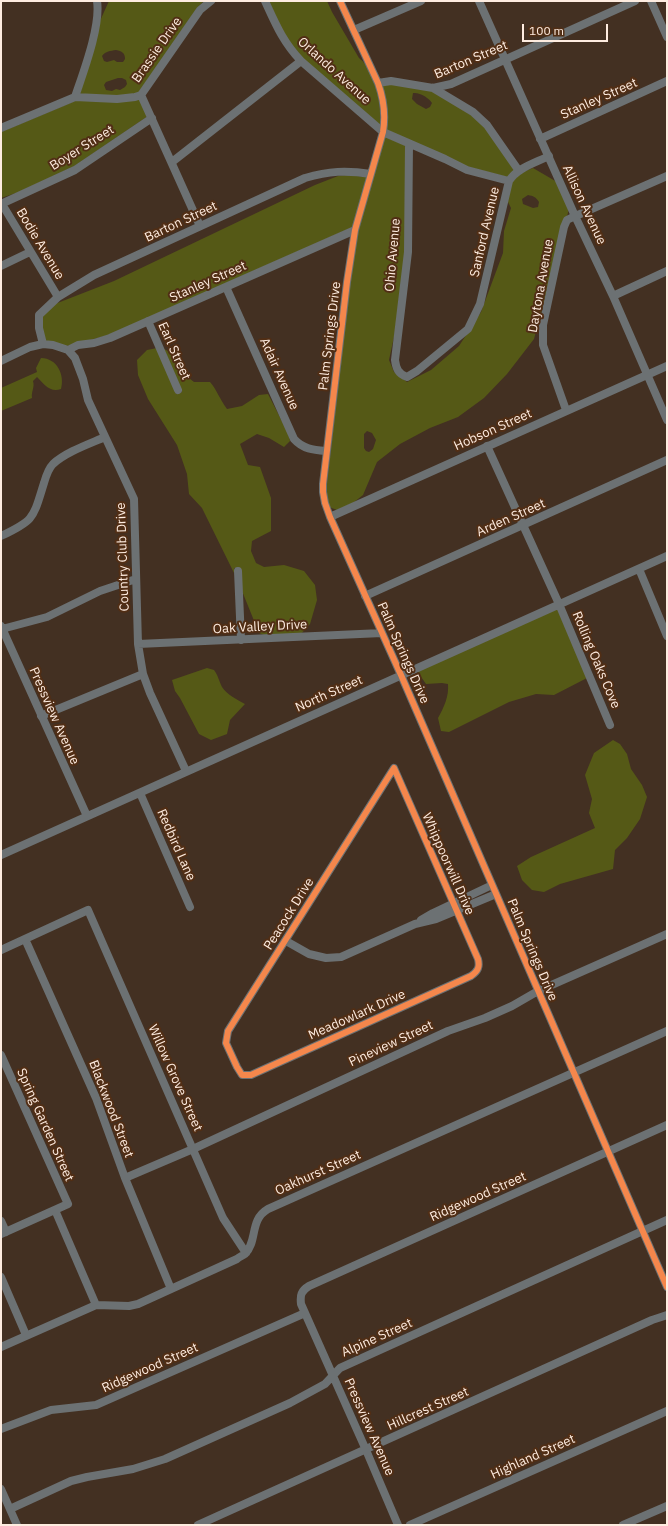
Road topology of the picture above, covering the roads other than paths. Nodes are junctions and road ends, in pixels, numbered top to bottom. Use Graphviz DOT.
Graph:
graph roads {
  1 [pos="97,1"];
  2 [pos="211,1"];
  3 [pos="265,1"];
  4 [pos="340,1"];
  5 [pos="421,1"];
  6 [pos="479,1"];
  7 [pos="635,1"];
  8 [pos="651,1"];
  9 [pos="354,30"];
  10 [pos="667,37"];
  11 [pos="504,59"];
  12 [pos="301,61"];
  13 [pos="667,81"];
  14 [pos="378,83"];
  15 [pos="433,88"];
  16 [pos="141,95"];
  17 [pos="75,97"];
  18 [pos="152,118"];
  19 [pos="1,128"];
  20 [pos="384,132"];
  21 [pos="540,138"];
  22 [pos="409,144"];
  23 [pos="548,156"];
  24 [pos="172,162"];
  25 [pos="519,171"];
  26 [pos="371,174"];
  27 [pos="667,176"];
  28 [pos="509,181"];
  29 [pos="1,204"];
  30 [pos="576,216"];
  31 [pos="200,226"];
  32 [pos="355,230"];
  33 [pos="30,252"];
  34 [pos="1,266"];
  35 [pos="667,271"];
  36 [pos="226,287"];
  37 [pos="613,296"];
  38 [pos="58,297"];
  39 [pos="148,321"];
  40 [pos="42,344"];
  41 [pos="68,350"];
  42 [pos="1,361"];
  43 [pos="667,366"];
  44 [pos="396,368"];
  45 [pos="647,375"];
  46 [pos="178,390"];
  47 [pos="566,410"];
  48 [pos="667,420"];
  49 [pos="105,437"];
  50 [pos="487,446"];
  51 [pos="326,452"];
  52 [pos="667,460"];
  53 [pos="330,517"];
  54 [pos="523,526"];
  55 [pos="1,536"];
  56 [pos="667,556"];
  57 [pos="638,569"];
  58 [pos="238,571"];
  59 [pos="136,579"];
  60 [pos="365,596"];
  61 [pos="559,604"];
  62 [pos="2,628"];
  63 [pos="382,633"];
  64 [pos="667,636"];
  65 [pos="242,640"];
  66 [pos="138,644"];
  67 [pos="144,674"];
  68 [pos="402,675"];
  69 [pos="41,716"];
  70 [pos="610,725"];
  71 [pos="394,768"];
  72 [pos="186,771"];
  73 [pos="140,793"];
  74 [pos="87,816"];
  75 [pos="1,855"];
  76 [pos="492,885"];
  77 [pos="496,894"];
  78 [pos="190,907"];
  79 [pos="455,907"];
  80 [pos="667,934"];
  81 [pos="26,939"];
  82 [pos="286,941"];
  83 [pos="1,950"];
  84 [pos="478,969"];
  85 [pos="538,991"];
  86 [pos="667,1031"];
  87 [pos="1,1055"];
  88 [pos="574,1073"];
  89 [pos="242,1075"];
  90 [pos="667,1125"];
  91 [pos="193,1149"];
  92 [pos="609,1152"];
  93 [pos="125,1178"];
  94 [pos="55,1210"];
  95 [pos="667,1220"];
  96 [pos="1,1221"];
  97 [pos="643,1231"];
  98 [pos="3,1233"];
  99 [pos="246,1253"];
  100 [pos="1,1277"];
  101 [pos="667,1287"];
  102 [pos="171,1289"];
  103 [pos="300,1294"];
  104 [pos="96,1305"];
  105 [pos="304,1313"];
  106 [pos="667,1315"];
  107 [pos="26,1336"];
  108 [pos="1,1347"];
  109 [pos="333,1375"];
  110 [pos="667,1411"];
  111 [pos="1,1429"];
  112 [pos="366,1450"];
  113 [pos="1,1489"];
  114 [pos="667,1506"];
  115 [pos="10,1509"];
  116 [pos="17,1525"];
  117 [pos="198,1525"];
  118 [pos="398,1525"];
  119 [pos="410,1525"];
  120 [pos="623,1525"];
  1 -- 17 [label="street"];
  2 -- 16 [label="street, Brassie Drive"];
  3 -- 12 [label="street, Orlando Avenue"];
  4 -- 9 [label="street, Palm Springs Drive"];
  5 -- 9 [label="street"];
  6 -- 11 [label="street, Allison Avenue"];
  7 -- 11 [label="street, Barton Street"];
  8 -- 10 [label="street"];
  9 -- 14 [label="street, Palm Springs Drive"];
  11 -- 15 [label="street, Barton Street"];
  11 -- 21 [label="street, Allison Avenue"];
  12 -- 20 [label="street, Orlando Avenue"];
  12 -- 24 [label="street"];
  13 -- 21 [label="street, Stanley Street"];
  14 -- 15 [label="street, Barton Street"];
  14 -- 20 [label="street, Palm Springs Drive"];
  15 -- 25 [label="street"];
  16 -- 17 [label="street, Brassie Drive"];
  16 -- 18 [label="street"];
  17 -- 19 [label="street, Brassie Drive"];
  18 -- 24 [label="street"];
  18 -- 29 [label="street, Boyer Street"];
  20 -- 22 [label="street, Orlando Avenue"];
  20 -- 26 [label="street, Palm Springs Drive"];
  21 -- 23 [label="street, Allison Avenue"];
  22 -- 28 [label="street, Orlando Avenue"];
  22 -- 44 [label="street, Ohio Avenue"];
  23 -- 25 [label="street"];
  23 -- 30 [label="street, Allison Avenue"];
  24 -- 31 [label="street"];
  25 -- 28 [label="street, Sanford Avenue"];
  26 -- 31 [label="street, Barton Street"];
  26 -- 32 [label="street, Palm Springs Drive"];
  27 -- 30 [label="street"];
  28 -- 44 [label="street, Sanford Avenue"];
  29 -- 33 [label="street, Bodie Avenue"];
  30 -- 37 [label="street, Allison Avenue"];
  30 -- 47 [label="street, Daytona Avenue"];
  31 -- 38 [label="street, Barton Street"];
  32 -- 36 [label="street, Stanley Street"];
  32 -- 51 [label="street, Palm Springs Drive"];
  33 -- 34 [label="street"];
  33 -- 38 [label="street, Bodie Avenue"];
  35 -- 37 [label="street"];
  36 -- 39 [label="street, Stanley Street"];
  36 -- 51 [label="street, Adair Avenue"];
  37 -- 45 [label="street, Allison Avenue"];
  38 -- 40 [label="street, Barton Street"];
  39 -- 41 [label="street, Stanley Street"];
  39 -- 46 [label="street, Earl Street"];
  40 -- 41 [label="street"];
  40 -- 42 [label="street"];
  41 -- 49 [label="street, Country Club Drive"];
  43 -- 45 [label="street, Hobson Street"];
  45 -- 47 [label="street, Hobson Street"];
  45 -- 48 [label="street, Allison Avenue"];
  47 -- 50 [label="street, Hobson Street"];
  49 -- 55 [label="street"];
  49 -- 59 [label="street, Country Club Drive"];
  50 -- 53 [label="street, Hobson Street"];
  50 -- 54 [label="street, Rolling Oaks Cove"];
  51 -- 53 [label="street, Palm Springs Drive"];
  52 -- 54 [label="street, Arden Street"];
  53 -- 60 [label="street, Palm Springs Drive"];
  54 -- 60 [label="street, Arden Street"];
  54 -- 61 [label="street, Rolling Oaks Cove"];
  56 -- 57 [label="street, North Street"];
  57 -- 61 [label="street, North Street"];
  57 -- 64 [label="street"];
  58 -- 65 [label="street"];
  59 -- 62 [label="street"];
  59 -- 66 [label="street, Country Club Drive"];
  60 -- 63 [label="street, Palm Springs Drive"];
  61 -- 68 [label="street, North Street"];
  61 -- 70 [label="street, Rolling Oaks Cove"];
  62 -- 69 [label="street, Pressview Avenue"];
  63 -- 65 [label="street, Oak Valley Drive"];
  63 -- 68 [label="street, Palm Springs Drive"];
  65 -- 66 [label="street, Oak Valley Drive"];
  66 -- 67 [label="street, Country Club Drive"];
  67 -- 69 [label="street"];
  67 -- 72 [label="street, Country Club Drive"];
  68 -- 72 [label="street, North Street"];
  68 -- 76 [label="street, Palm Springs Drive"];
  69 -- 74 [label="street, Pressview Avenue"];
  71 -- 79 [label="street, Whippoorwill Drive"];
  71 -- 82 [label="street, Peacock Drive"];
  72 -- 73 [label="street, North Street"];
  73 -- 74 [label="street, North Street"];
  73 -- 78 [label="street, Redbird Lane"];
  74 -- 75 [label="street, North Street"];
  76 -- 77 [label="street, Palm Springs Drive"];
  76 -- 79 [label="street"];
  77 -- 79 [label="street"];
  77 -- 85 [label="street, Palm Springs Drive"];
  79 -- 82 [label="street"];
  79 -- 84 [label="street, Whippoorwill Drive"];
  80 -- 85 [label="street, Pineview Street"];
  81 -- 83 [label="street"];
  81 -- 91 [label="street, Willow Grove Street"];
  81 -- 93 [label="street, Blackwood Street"];
  82 -- 89 [label="street, Peacock Drive"];
  84 -- 89 [label="street, Meadowlark Drive"];
  85 -- 88 [label="street, Palm Springs Drive"];
  85 -- 91 [label="street, Pineview Street"];
  86 -- 88 [label="street, Oakhurst Street"];
  87 -- 94 [label="street, Spring Garden Street"];
  88 -- 92 [label="street, Palm Springs Drive"];
  88 -- 99 [label="street, Oakhurst Street"];
  90 -- 92 [label="street, Ridgewood Street"];
  91 -- 93 [label="street, Pineview Street"];
  91 -- 99 [label="street, Willow Grove Street"];
  92 -- 97 [label="street, Palm Springs Drive"];
  92 -- 103 [label="street, Ridgewood Street"];
  93 -- 102 [label="street, Blackwood Street"];
  94 -- 98 [label="street"];
  94 -- 104 [label="street"];
  95 -- 97 [label="street, Alpine Street"];
  96 -- 98 [label="street"];
  97 -- 101 [label="street, Palm Springs Drive"];
  97 -- 109 [label="street, Alpine Street"];
  99 -- 102 [label="street"];
  100 -- 107 [label="street"];
  102 -- 104 [label="street"];
  103 -- 105 [label="street, Pressview Avenue"];
  104 -- 107 [label="street"];
  105 -- 109 [label="street, Pressview Avenue"];
  105 -- 111 [label="street, Ridgewood Street"];
  106 -- 112 [label="street, Hillcrest Street"];
  107 -- 108 [label="street"];
  109 -- 112 [label="street, Pressview Avenue"];
  109 -- 115 [label="street, Alpine Street"];
  110 -- 119 [label="street, Highland Street"];
  112 -- 117 [label="street, Hillcrest Street"];
  112 -- 118 [label="street, Pressview Avenue"];
  113 -- 115 [label="street"];
  114 -- 120 [label="street"];
  115 -- 116 [label="street"];
}
